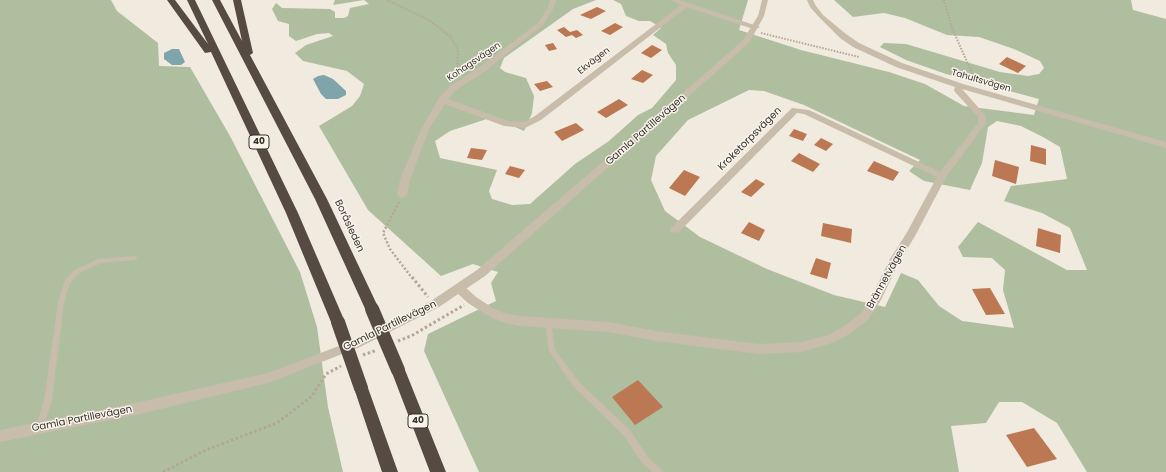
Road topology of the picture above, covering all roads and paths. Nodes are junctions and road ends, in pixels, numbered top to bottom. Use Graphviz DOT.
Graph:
graph roads {
  1 [pos="171,0"];
  2 [pos="191,0"];
  3 [pos="216,0"];
  4 [pos="237,0"];
  5 [pos="387,0"];
  6 [pos="553,0"];
  7 [pos="673,0"];
  8 [pos="766,0"];
  9 [pos="810,0"];
  10 [pos="944,0"];
  11 [pos="685,5"];
  12 [pos="754,29"];
  13 [pos="862,58"];
  14 [pos="251,66"];
  15 [pos="225,73"];
  16 [pos="976,85"];
  17 [pos="960,86"];
  18 [pos="453,88"];
  19 [pos="442,100"];
  20 [pos="1166,145"];
  21 [pos="942,176"];
  22 [pos="402,194"];
  23 [pos="675,229"];
  24 [pos="134,258"];
  25 [pos="460,289"];
  26 [pos="472,300"];
  27 [pos="435,304"];
  28 [pos="548,322"];
  29 [pos="391,344"];
  30 [pos="379,349"];
  31 [pos="359,357"];
  32 [pos="346,364"];
  33 [pos="40,427"];
  34 [pos="0,436"];
  35 [pos="163,472"];
  36 [pos="390,472"];
  37 [pos="438,472"];
  38 [pos="658,472"];
  1 -- 15 [label="highway"];
  2 -- 15 [label="highway, 40"];
  3 -- 14 [label="highway, Boråsleden / 40"];
  4 -- 14 [label="highway"];
  5 -- 18 [label="path"];
  6 -- 18 [label="street, Kohagsvägen"];
  7 -- 11 [label="street"];
  8 -- 12 [label="street, Gamla Partillevägen"];
  9 -- 17 [label="street, Tahultsvägen"];
  10 -- 16 [label="path"];
  11 -- 12 [label="street"];
  11 -- 19 [label="street, Ekvägen"];
  12 -- 13 [label="path"];
  12 -- 25 [label="street, Gamla Partillevägen"];
  14 -- 37 [label="highway, Boråsleden / 40, bridge"];
  15 -- 36 [label="highway, 40, bridge"];
  17 -- 20 [label="street, Tahultsvägen"];
  17 -- 21 [label="street, Brännetvägen"];
  18 -- 19 [label="street, Kohagsvägen"];
  19 -- 22 [label="street, Kohagsvägen"];
  21 -- 23 [label="street, Kroketorpsvägen"];
  21 -- 28 [label="street, Brännetvägen"];
  22 -- 27 [label="path"];
  24 -- 33 [label="lane"];
  25 -- 26 [label="street, Brännetvägen"];
  25 -- 27 [label="street, Gamla Partillevägen"];
  26 -- 28 [label="street, Brännetvägen"];
  26 -- 29 [label="path"];
  27 -- 33 [label="street, Gamla Partillevägen"];
  28 -- 38 [label="lane"];
  30 -- 31 [label="path"];
  32 -- 35 [label="path"];
  33 -- 34 [label="street, Gamla Partillevägen"];
}
